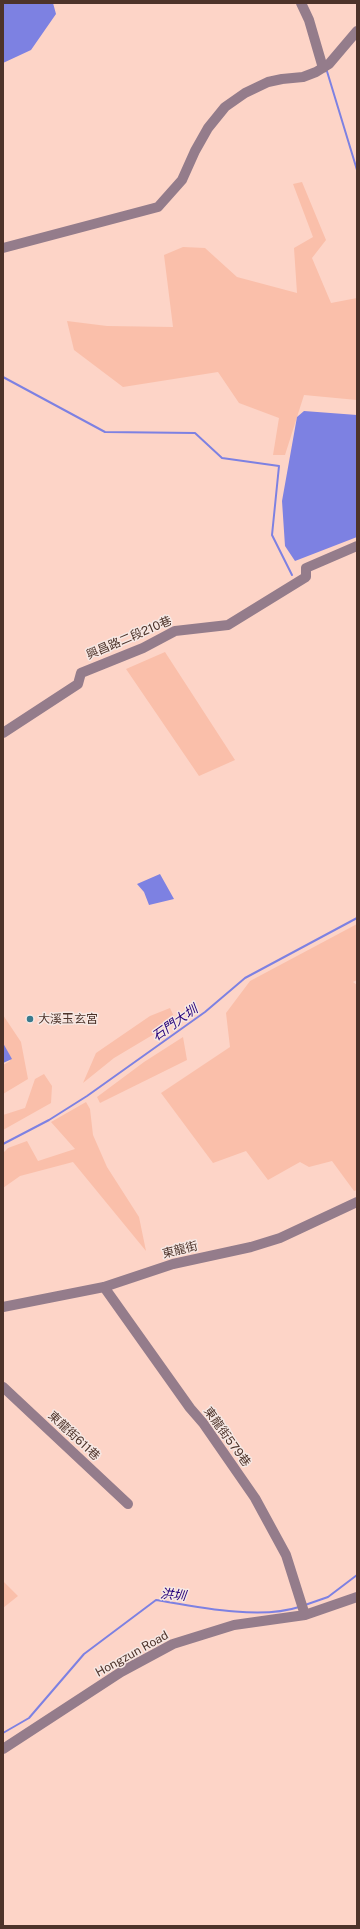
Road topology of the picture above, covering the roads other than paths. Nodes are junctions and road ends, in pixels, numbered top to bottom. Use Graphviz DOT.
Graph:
graph roads {
  1 [pos="301,3"];
  2 [pos="357,31"];
  3 [pos="323,68"];
  4 [pos="3,248"];
  5 [pos="357,546"];
  6 [pos="3,733"];
  7 [pos="357,1202"];
  8 [pos="104,1287"];
  9 [pos="3,1306"];
  10 [pos="3,1387"];
  11 [pos="128,1504"];
  12 [pos="357,1597"];
  13 [pos="305,1615"];
  14 [pos="3,1749"];
  1 -- 3 [label="street"];
  2 -- 3 [label="street"];
  3 -- 4 [label="street"];
  5 -- 6 [label="street, 興昌路二段210巷"];
  7 -- 8 [label="street, 東龍街"];
  8 -- 9 [label="street, 東龍街"];
  8 -- 13 [label="street, 東龍街579巷"];
  10 -- 11 [label="street, 東龍街611巷"];
  12 -- 13 [label="street, Hongzun Road"];
  13 -- 14 [label="street, Hongzun Road"];
}
